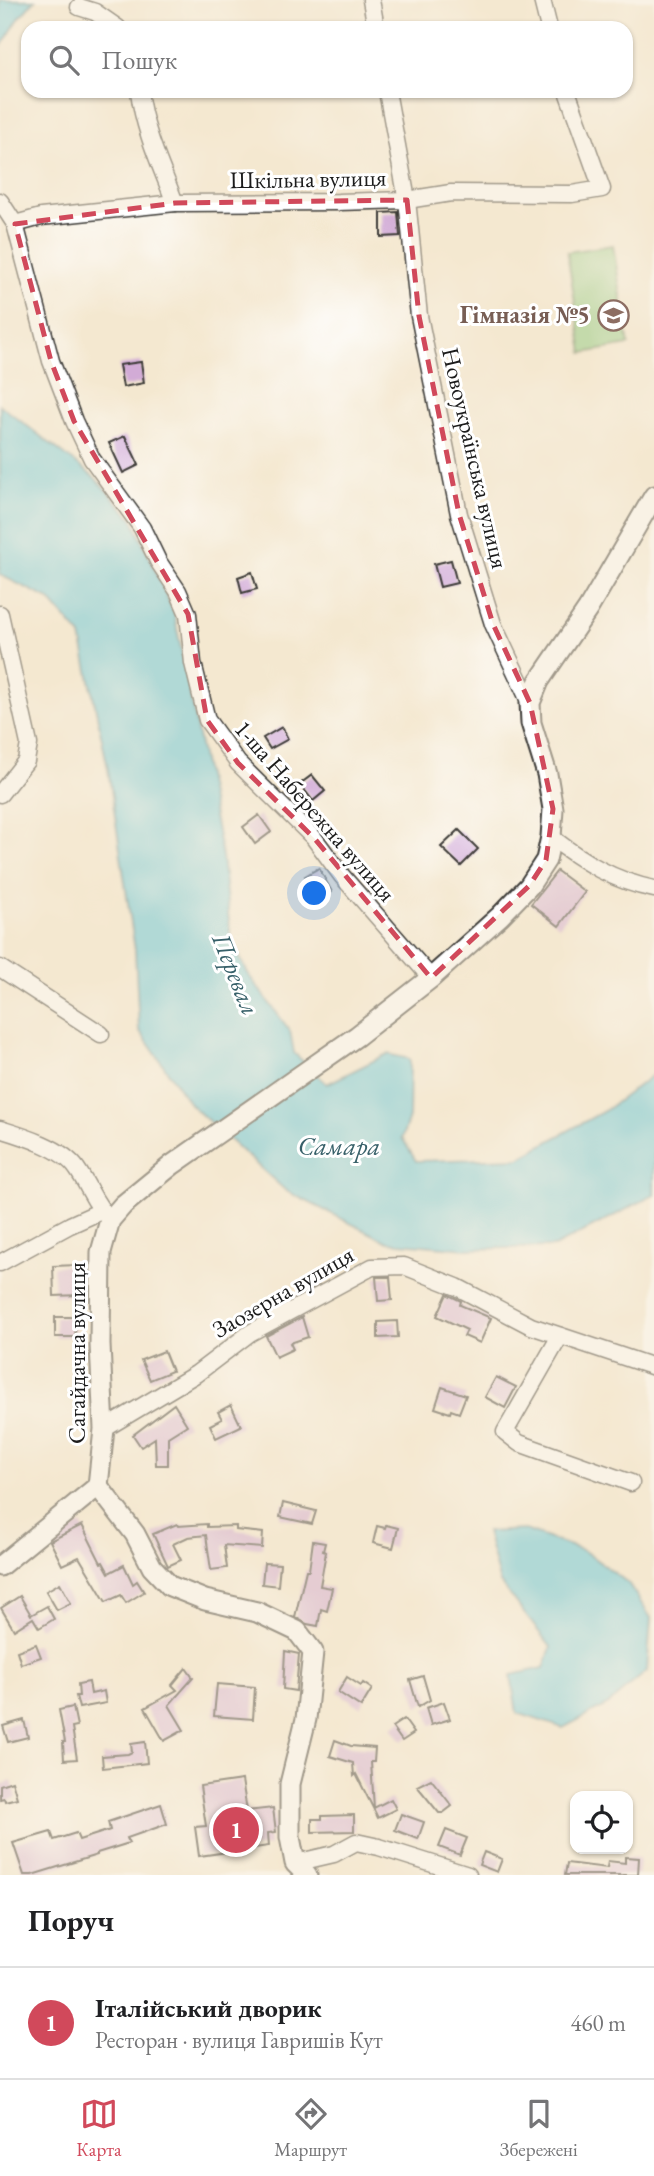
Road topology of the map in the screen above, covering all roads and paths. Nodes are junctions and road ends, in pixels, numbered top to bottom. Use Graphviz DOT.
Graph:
graph roads {
  1 [pos="86,0"];
  2 [pos="371,0"];
  3 [pos="542,0"];
  4 [pos="108,21"];
  5 [pos="375,21"];
  6 [pos="547,21"];
  7 [pos="140,98"];
  8 [pos="388,98"];
  9 [pos="570,98"];
  10 [pos="407,200"];
  11 [pos="0,201"];
  12 [pos="176,203"];
  13 [pos="15,224"];
  14 [pos="654,495"];
  15 [pos="0,614"];
  16 [pos="530,703"];
  17 [pos="0,794"];
  18 [pos="551,837"];
  19 [pos="654,881"];
  20 [pos="636,885"];
  21 [pos="654,889"];
  22 [pos="0,968"];
  23 [pos="432,978"];
  24 [pos="102,1034"];
  25 [pos="0,1129"];
  26 [pos="106,1215"];
  27 [pos="0,1263"];
  28 [pos="560,1336"];
  29 [pos="654,1367"];
  30 [pos="104,1429"];
  31 [pos="631,1483"];
  32 [pos="98,1486"];
  33 [pos="0,1566"];
  34 [pos="301,1869"];
  35 [pos="468,1875"];
  1 -- 4 [label="street"];
  2 -- 5 [label="street"];
  3 -- 6 [label="street"];
  7 -- 12 [label="street"];
  8 -- 10 [label="street, Новоукраїнська вулиця"];
  9 -- 10 [label="street, Шкільна вулиця"];
  10 -- 12 [label="street, Шкільна вулиця"];
  10 -- 16 [label="street, Новоукраїнська вулиця"];
  11 -- 13 [label="street, 1-ша Набережна вулиця"];
  12 -- 13 [label="street, Шкільна вулиця"];
  13 -- 23 [label="street, 1-ша Набережна вулиця"];
  14 -- 16 [label="street"];
  15 -- 17 [label="street"];
  16 -- 18 [label="street, Сагайдачна вулиця"];
  18 -- 20 [label="street"];
  18 -- 23 [label="street, Сагайдачна вулиця"];
  19 -- 20 [label="street"];
  20 -- 21 [label="street"];
  22 -- 24 [label="street"];
  23 -- 26 [label="street, Сагайдачна вулиця"];
  25 -- 26 [label="street"];
  26 -- 27 [label="street, Сагайдачна вулиця"];
  26 -- 30 [label="street, Сагайдачна вулиця"];
  28 -- 29 [label="street, Заозерна вулиця"];
  28 -- 30 [label="street, Заозерна вулиця"];
  28 -- 31 [label="street"];
  30 -- 32 [label="street, Сагайдачна вулиця"];
  32 -- 33 [label="street"];
  32 -- 34 [label="street"];
  34 -- 35 [label="street"];
}
